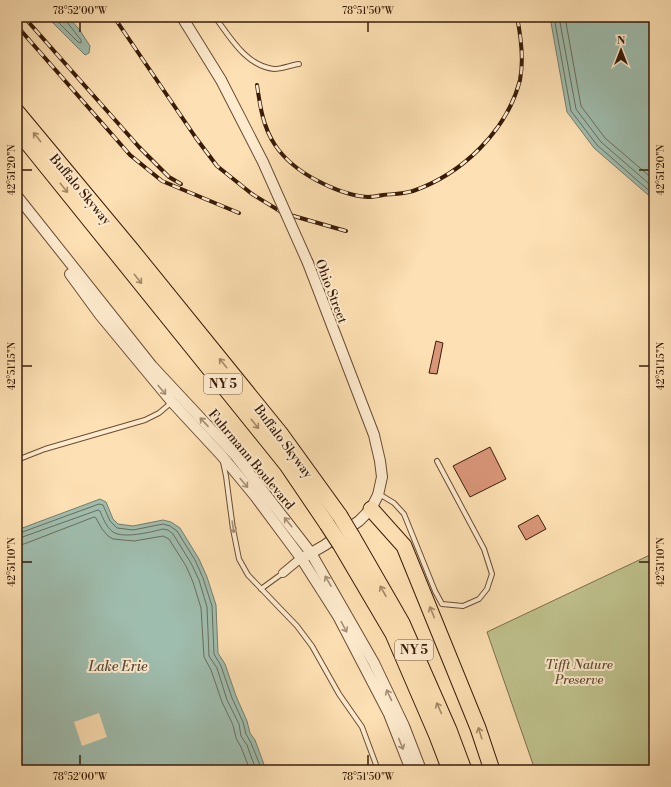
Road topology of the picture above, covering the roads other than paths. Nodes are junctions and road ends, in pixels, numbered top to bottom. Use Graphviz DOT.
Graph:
graph roads {
  1 [pos="182,17"];
  2 [pos="215,17"];
  3 [pos="299,64"];
  4 [pos="17,112"];
  5 [pos="17,130"];
  6 [pos="17,196"];
  7 [pos="17,206"];
  8 [pos="176,399"];
  9 [pos="219,453"];
  10 [pos="17,460"];
  11 [pos="437,461"];
  12 [pos="378,494"];
  13 [pos="371,509"];
  14 [pos="334,520"];
  15 [pos="346,540"];
  16 [pos="311,553"];
  17 [pos="302,558"];
  18 [pos="283,572"];
  19 [pos="261,589"];
  20 [pos="378,770"];
  21 [pos="412,770"];
  22 [pos="421,770"];
  23 [pos="450,770"];
  24 [pos="464,770"];
  25 [pos="492,770"];
  1 -- 12 [label="street, Ohio Street, bridge"];
  2 -- 3 [label="lane"];
  14 -- 4 [label="highway, Buffalo Skyway / NY 5, one-way"];
  5 -- 14 [label="highway, Buffalo Skyway / NY 5, one-way"];
  6 -- 8 [label="street, Fuhrmann Boulevard"];
  7 -- 8 [label="street, Fuhrmann Boulevard, one-way"];
  8 -- 9 [label="street, Fuhrmann Boulevard"];
  8 -- 10 [label="lane"];
  16 -- 8 [label="street, Fuhrmann Boulevard, one-way"];
  9 -- 17 [label="street, Fuhrmann Boulevard, one-way"];
  9 -- 19 [label="lane, one-way"];
  11 -- 12 [label="lane"];
  12 -- 13 [label="street, Ohio Street"];
  13 -- 16 [label="street, Ohio Street"];
  25 -- 13 [label="highway, one-way"];
  14 -- 15 [label="highway, Buffalo Skyway / NY 5, bridge"];
  15 -- 23 [label="highway, Buffalo Skyway / NY 5"];
  24 -- 15 [label="highway, Buffalo Skyway / NY 5, one-way"];
  16 -- 17 [label="street, Ohio Street"];
  22 -- 16 [label="street, Fuhrmann Boulevard, one-way"];
  17 -- 18 [label="street"];
  17 -- 21 [label="street, Fuhrmann Boulevard, one-way"];
  18 -- 19 [label="lane"];
  19 -- 20 [label="lane"];
}
